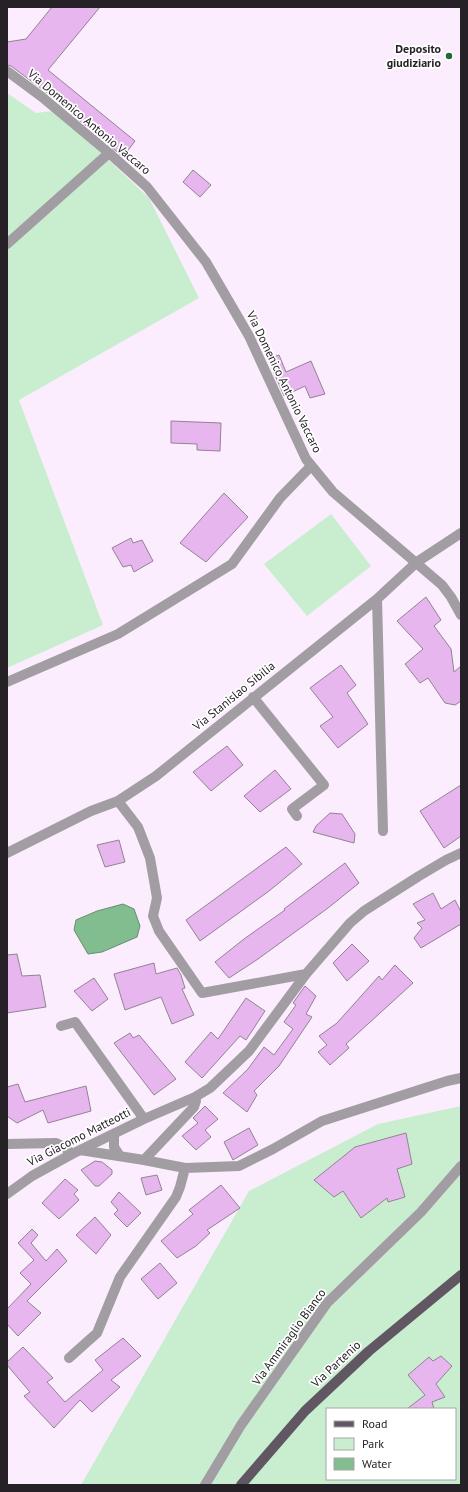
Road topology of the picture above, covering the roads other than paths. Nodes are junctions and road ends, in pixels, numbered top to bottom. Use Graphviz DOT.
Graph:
graph roads {
  1 [pos="7,71"];
  2 [pos="109,153"];
  3 [pos="7,244"];
  4 [pos="311,466"];
  5 [pos="461,533"];
  6 [pos="417,562"];
  7 [pos="377,599"];
  8 [pos="461,615"];
  9 [pos="7,682"];
  10 [pos="253,697"];
  11 [pos="118,801"];
  12 [pos="297,816"];
  13 [pos="383,831"];
  14 [pos="461,846"];
  15 [pos="7,853"];
  16 [pos="461,853"];
  17 [pos="446,860"];
  18 [pos="306,974"];
  19 [pos="61,1026"];
  20 [pos="461,1078"];
  21 [pos="195,1097"];
  22 [pos="144,1119"];
  23 [pos="114,1134"];
  24 [pos="7,1144"];
  25 [pos="76,1152"];
  26 [pos="120,1156"];
  27 [pos="144,1160"];
  28 [pos="461,1166"];
  29 [pos="185,1168"];
  30 [pos="7,1194"];
  31 [pos="461,1275"];
  32 [pos="69,1358"];
  33 [pos="205,1485"];
  34 [pos="241,1485"];
  1 -- 2 [label="street, Via Domenico Antonio Vaccaro"];
  2 -- 3 [label="street"];
  2 -- 4 [label="street, Via Domenico Antonio Vaccaro"];
  4 -- 6 [label="street, Via Domenico Antonio Vaccaro"];
  4 -- 9 [label="street"];
  5 -- 6 [label="street, Via Stanislao Sibilia"];
  6 -- 7 [label="street, Via Stanislao Sibilia"];
  6 -- 8 [label="street, Via Domenico Antonio Vaccaro"];
  7 -- 10 [label="street, Via Stanislao Sibilia"];
  7 -- 13 [label="street"];
  10 -- 11 [label="street, Via Stanislao Sibilia"];
  10 -- 12 [label="street"];
  11 -- 15 [label="street, Via Stanislao Sibilia"];
  11 -- 18 [label="street"];
  14 -- 17 [label="street, Via Giacomo Matteotti"];
  16 -- 17 [label="street, Via Giacomo Matteotti"];
  17 -- 18 [label="street, Via Giacomo Matteotti"];
  18 -- 21 [label="street, Via Giacomo Matteotti"];
  19 -- 22 [label="street, Via Giacomo Matteotti"];
  20 -- 29 [label="street"];
  21 -- 22 [label="street, Via Giacomo Matteotti"];
  21 -- 27 [label="street"];
  22 -- 23 [label="street, Via Giacomo Matteotti"];
  23 -- 25 [label="street, Via Giacomo Matteotti"];
  23 -- 26 [label="street"];
  24 -- 25 [label="street"];
  25 -- 26 [label="street"];
  25 -- 30 [label="street, Via Giacomo Matteotti"];
  26 -- 27 [label="street"];
  27 -- 29 [label="street"];
  28 -- 33 [label="street, Via Ammiraglio Bianco"];
  29 -- 32 [label="street"];
  31 -- 34 [label="main road, Via Partenio"];
}
